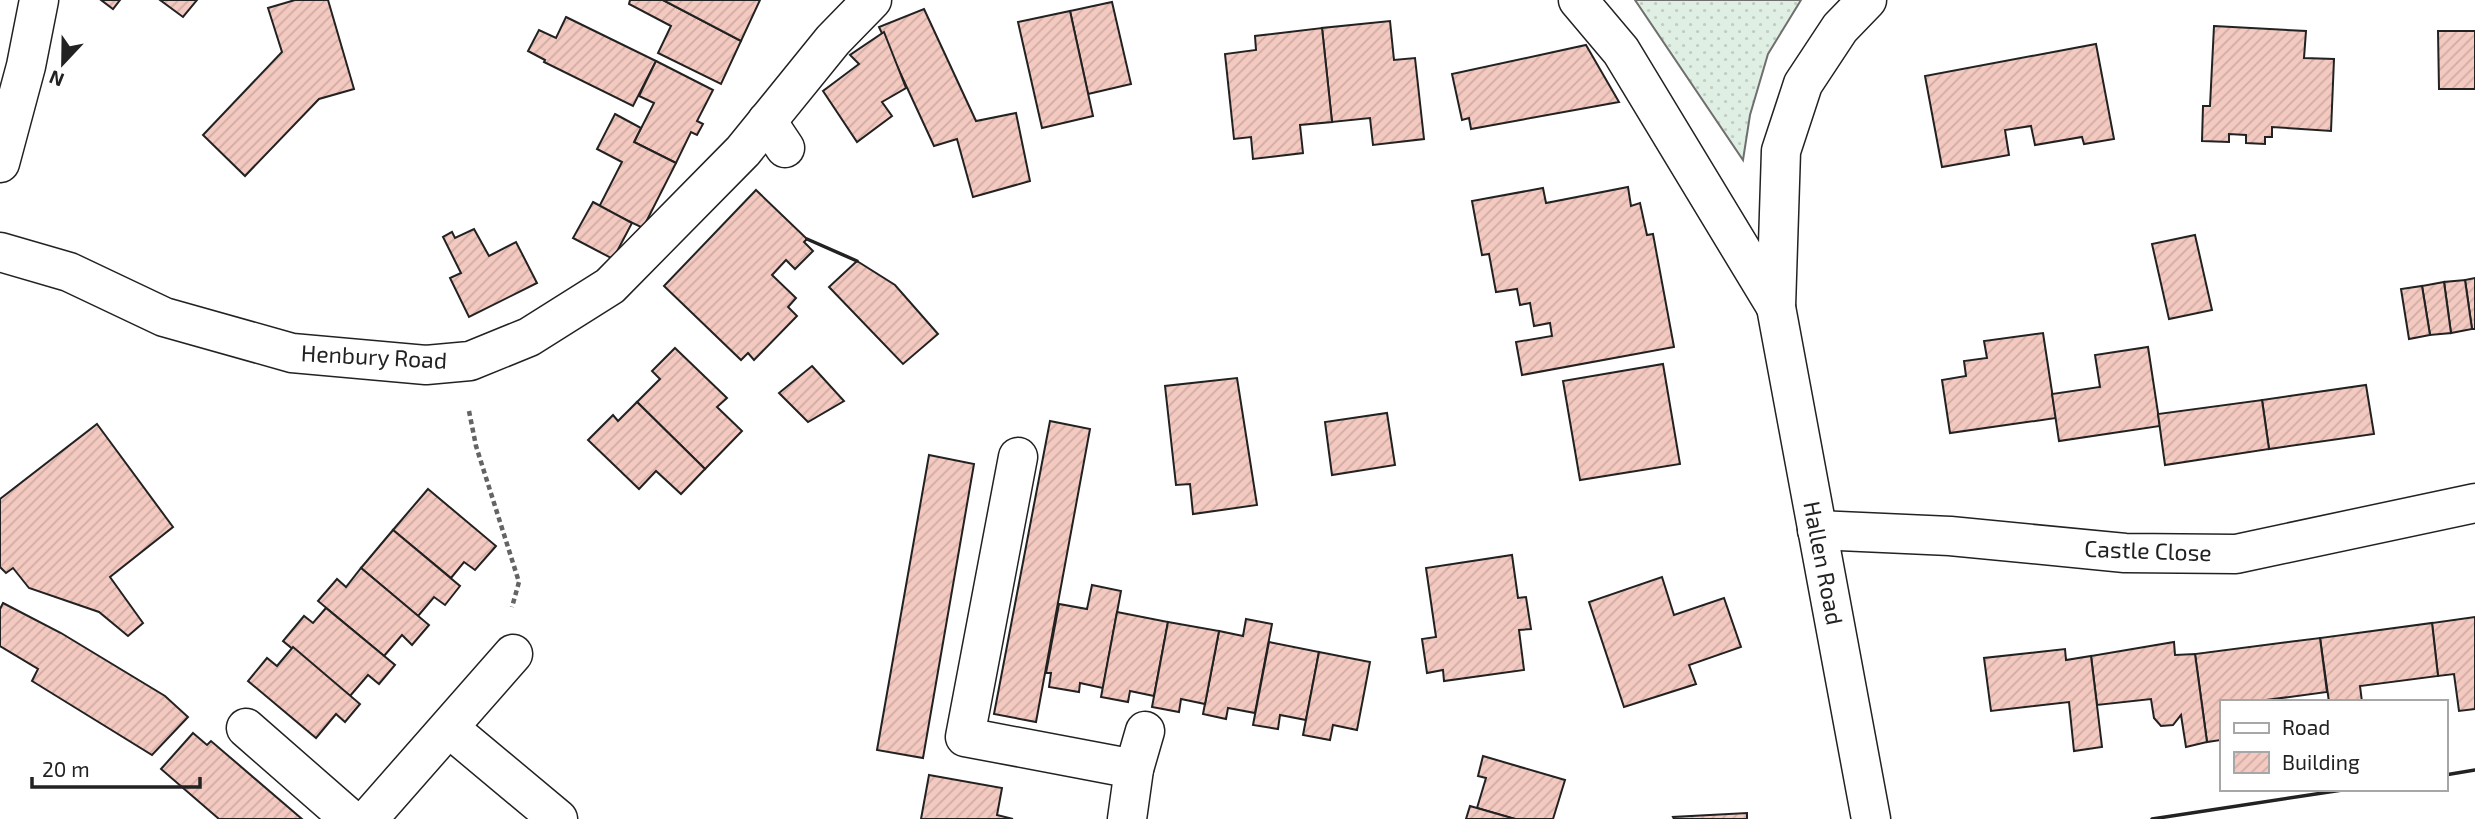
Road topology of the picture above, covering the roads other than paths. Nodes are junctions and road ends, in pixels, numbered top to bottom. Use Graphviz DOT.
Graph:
graph roads {
  1 [pos="39,0"];
  2 [pos="872,0"];
  3 [pos="1578,0"];
  4 [pos="1867,0"];
  5 [pos="0,163"];
  6 [pos="0,252"];
  7 [pos="1776,307"];
  8 [pos="1018,457"];
  9 [pos="2475,503"];
  10 [pos="1817,530"];
  11 [pos="513,654"];
  12 [pos="246,728"];
  13 [pos="449,728"];
  14 [pos="1145,731"];
  15 [pos="1134,769"];
  16 [pos="350,819"];
  17 [pos="368,819"];
  18 [pos="558,819"];
  19 [pos="1127,819"];
  20 [pos="1871,819"];
  1 -- 5 [label="main road"];
  2 -- 6 [label="main road, Henbury Road"];
  3 -- 7 [label="main road, Hallen Road"];
  4 -- 7 [label="main road, Hallen Road"];
  7 -- 10 [label="main road, Hallen Road"];
  8 -- 15 [label="main road"];
  9 -- 10 [label="main road, Castle Close"];
  10 -- 20 [label="main road, Hallen Road"];
  11 -- 13 [label="main road"];
  12 -- 16 [label="main road"];
  13 -- 17 [label="main road"];
  13 -- 18 [label="main road"];
  14 -- 15 [label="main road"];
  15 -- 19 [label="main road"];
}
